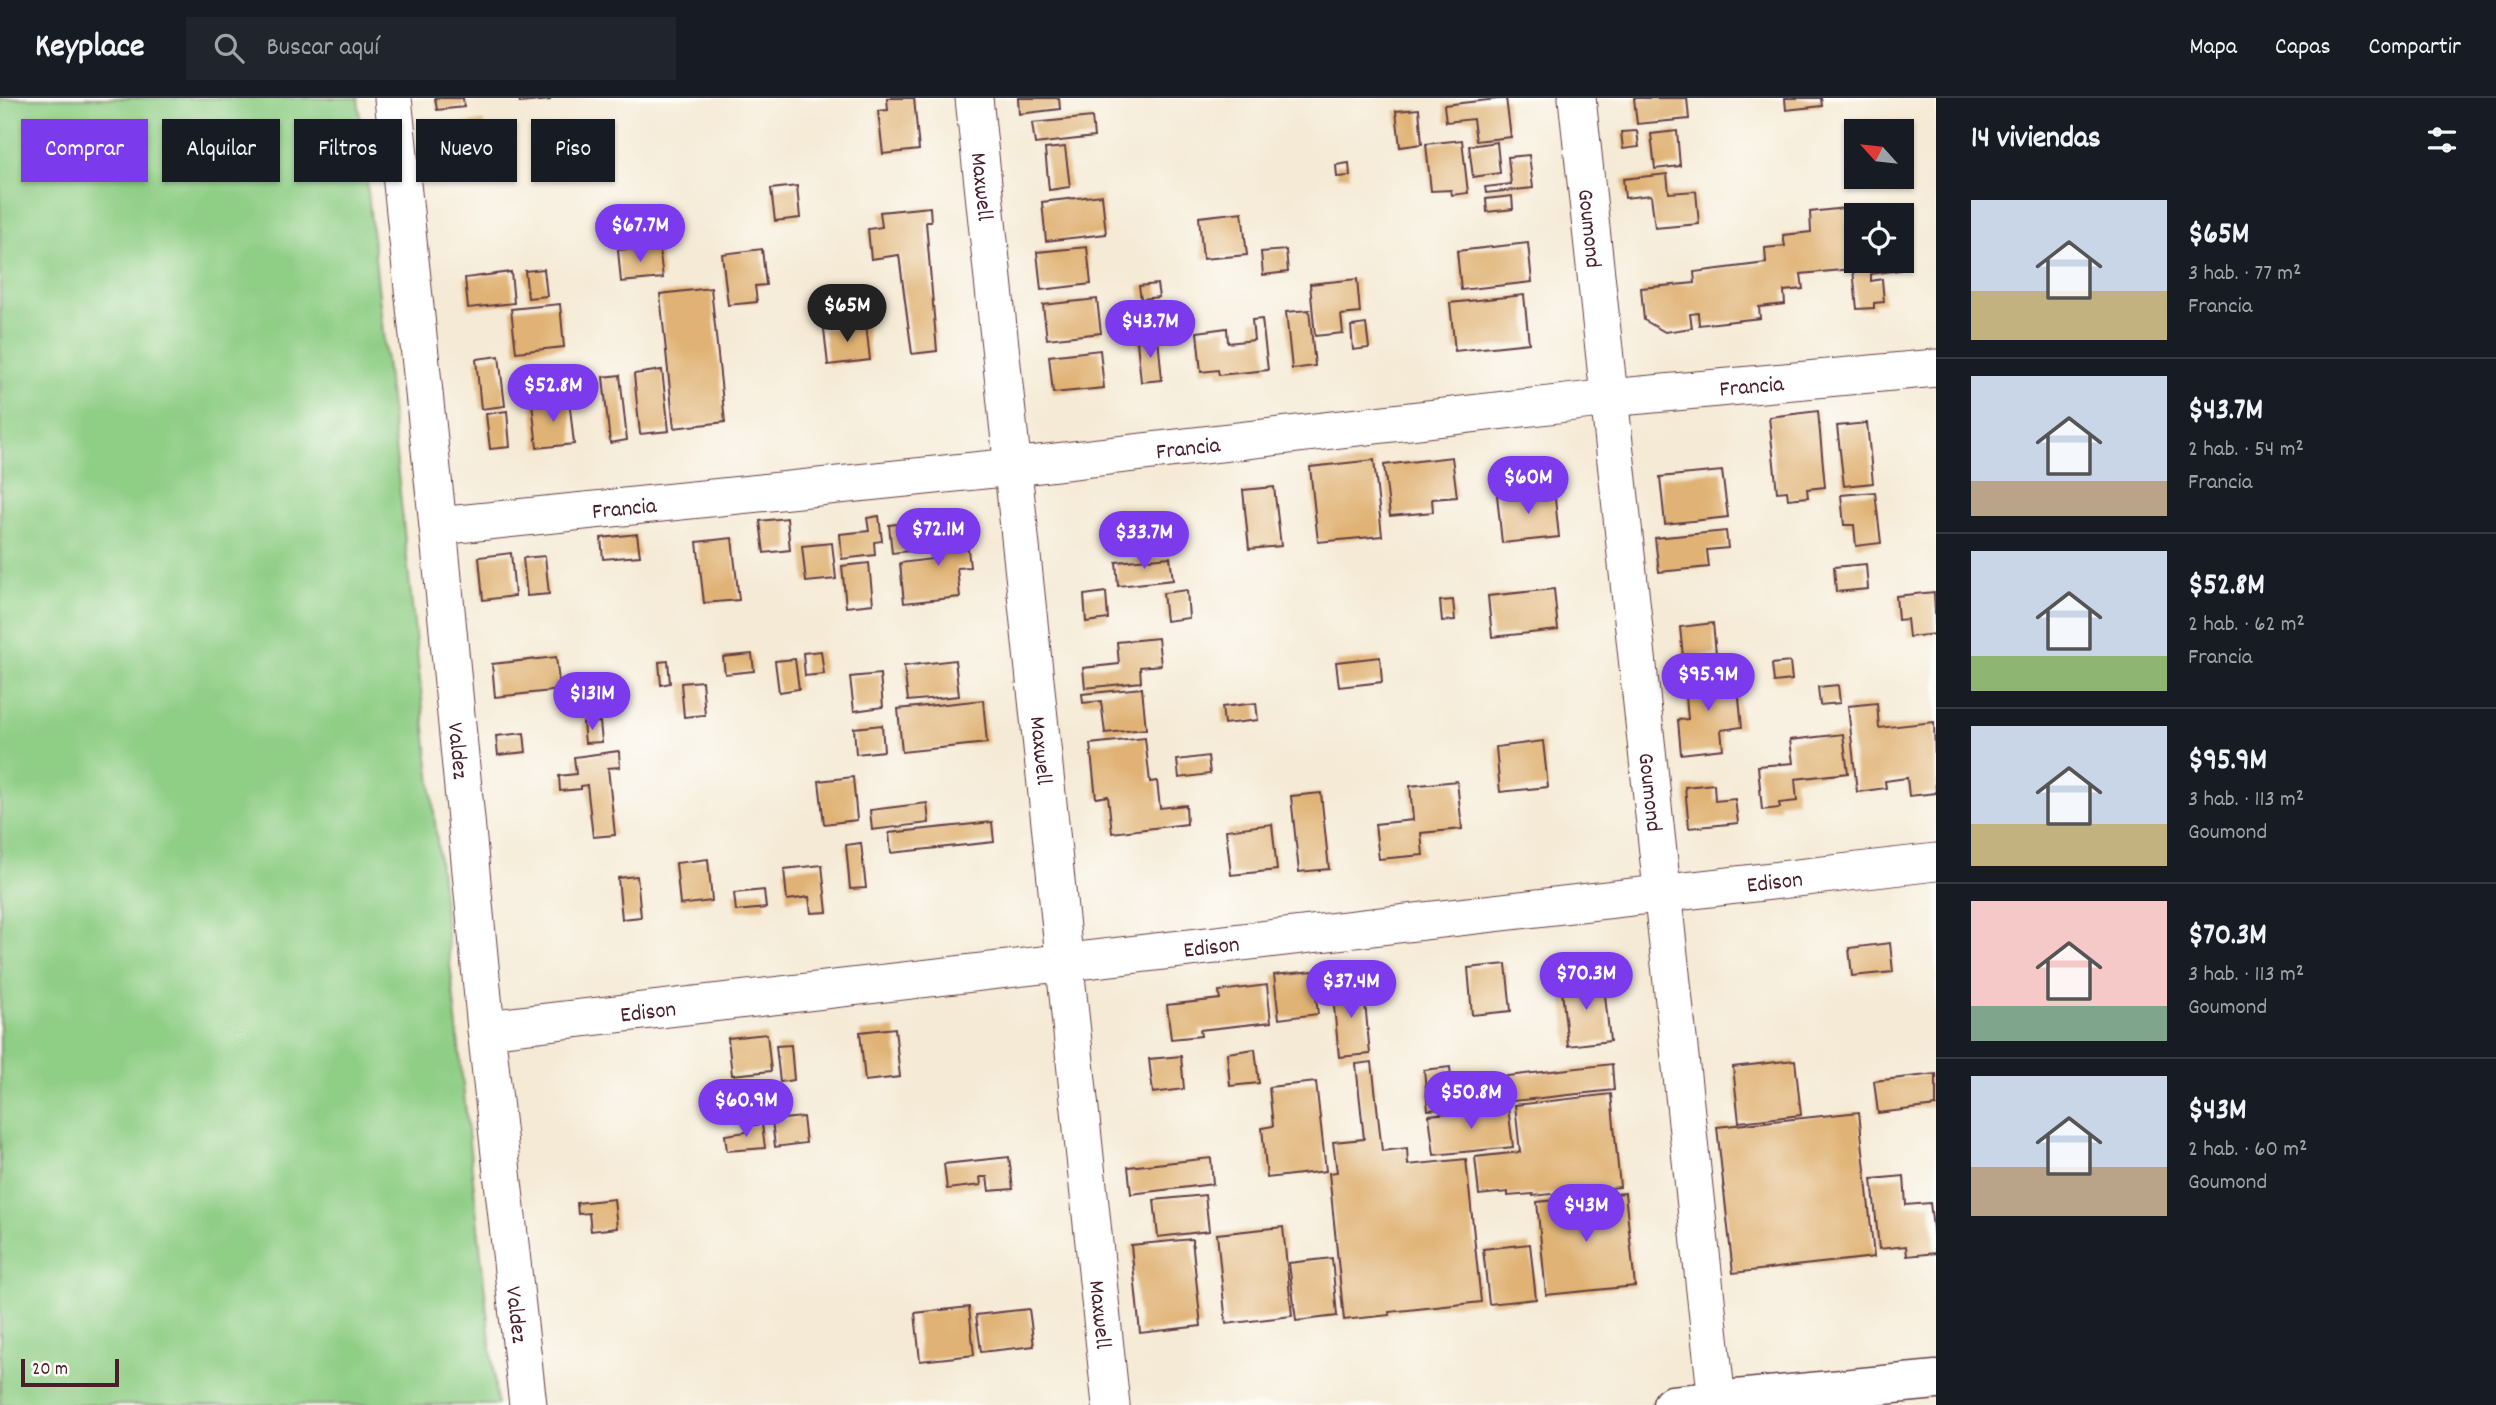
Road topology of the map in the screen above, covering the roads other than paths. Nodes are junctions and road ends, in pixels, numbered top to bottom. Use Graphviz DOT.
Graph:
graph roads {
  1 [pos="393,98"];
  2 [pos="974,98"];
  3 [pos="1577,98"];
  4 [pos="1936,368"];
  5 [pos="1609,398"];
  6 [pos="1013,467"];
  7 [pos="438,526"];
  8 [pos="1936,862"];
  9 [pos="1662,892"];
  10 [pos="1064,963"];
  11 [pos="486,1029"];
  12 [pos="1936,1380"];
  13 [pos="1717,1402"];
  14 [pos="528,1405"];
  15 [pos="1111,1405"];
  16 [pos="1672,1405"];
  1 -- 7 [label="street, Valdez"];
  2 -- 6 [label="street, Maxwell"];
  3 -- 5 [label="street, Goumond"];
  4 -- 5 [label="street, Francia"];
  5 -- 6 [label="street, Francia"];
  5 -- 9 [label="street, Goumond"];
  6 -- 7 [label="street, Francia"];
  6 -- 10 [label="street, Maxwell"];
  7 -- 11 [label="street, Valdez"];
  8 -- 9 [label="street, Edison"];
  9 -- 10 [label="street, Edison"];
  9 -- 13 [label="street, Goumond"];
  10 -- 11 [label="street, Edison"];
  10 -- 15 [label="street, Maxwell"];
  11 -- 14 [label="street, Valdez"];
  12 -- 13 [label="highway"];
  13 -- 16 [label="highway"];
}
